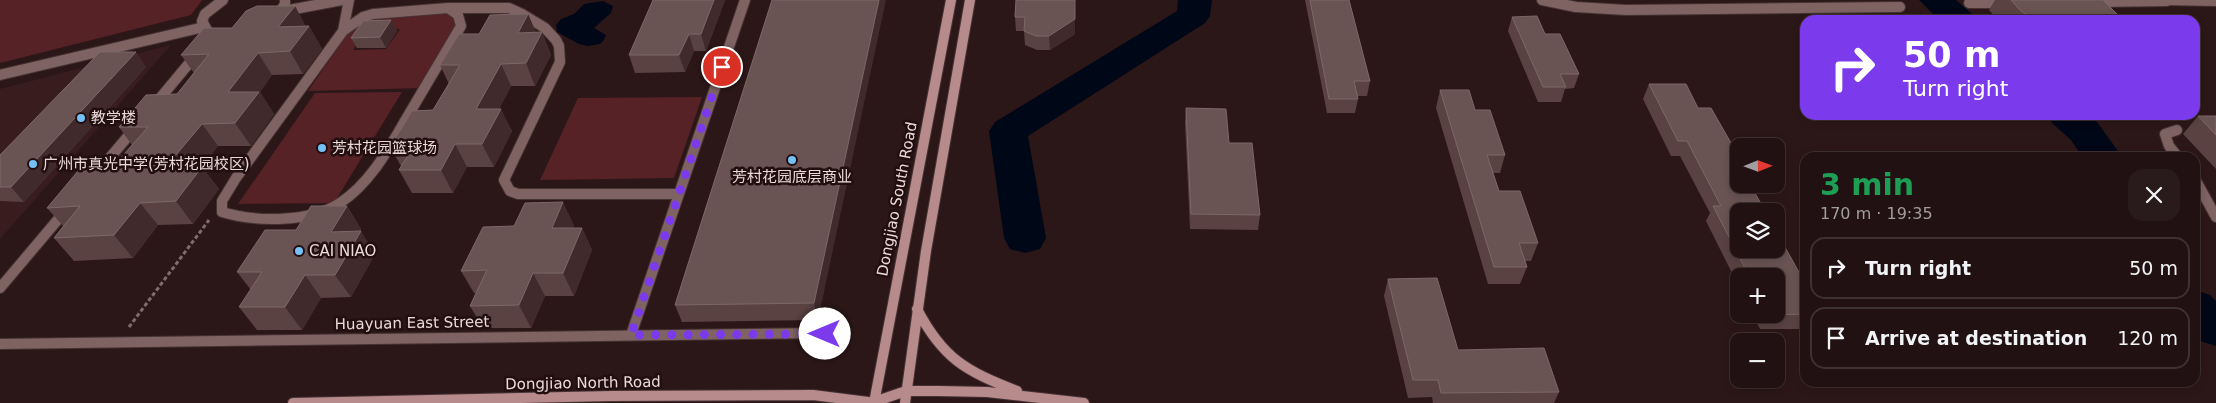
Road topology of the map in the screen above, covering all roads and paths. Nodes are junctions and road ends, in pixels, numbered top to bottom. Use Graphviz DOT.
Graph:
graph roads {
  1 [pos="223,0"];
  2 [pos="285,0"];
  3 [pos="342,0"];
  4 [pos="349,0"];
  5 [pos="746,0"];
  6 [pos="951,0"];
  7 [pos="970,0"];
  8 [pos="1542,0"];
  9 [pos="2166,1"];
  10 [pos="2216,1"];
  11 [pos="2019,2"];
  12 [pos="2088,2"];
  13 [pos="1970,3"];
  14 [pos="1900,7"];
  15 [pos="448,8"];
  16 [pos="281,12"];
  17 [pos="268,22"];
  18 [pos="204,26"];
  19 [pos="343,31"];
  20 [pos="0,75"];
  21 [pos="173,103"];
  22 [pos="149,111"];
  23 [pos="2177,130"];
  24 [pos="2174,152"];
  25 [pos="85,187"];
  26 [pos="2200,188"];
  27 [pos="679,194"];
  28 [pos="72,202"];
  29 [pos="222,212"];
  30 [pos="2216,217"];
  31 [pos="0,288"];
  32 [pos="917,310"];
  33 [pos="825,334"];
  34 [pos="631,335"];
  35 [pos="118,342"];
  36 [pos="0,344"];
  37 [pos="1030,396"];
  38 [pos="906,397"];
  39 [pos="293,403"];
  40 [pos="332,403"];
  41 [pos="875,403"];
  42 [pos="1084,403"];
  1 -- 18 [label="street"];
  2 -- 16 [label="street"];
  3 -- 16 [label="street"];
  4 -- 19 [label="street"];
  5 -- 27 [label="street"];
  6 -- 41 [label="street, Dongjiao South Road"];
  7 -- 32 [label="street"];
  8 -- 14 [label="street"];
  9 -- 10 [label="street"];
  9 -- 12 [label="street"];
  11 -- 13 [label="street"];
  15 -- 19 [label="street"];
  15 -- 27 [label="street"];
  15 -- 29 [label="street"];
  16 -- 17 [label="street"];
  18 -- 20 [label="street"];
  18 -- 22 [label="street"];
  19 -- 29 [label="street"];
  21 -- 22 [label="street"];
  22 -- 25 [label="street"];
  23 -- 24 [label="street"];
  26 -- 30 [label="street"];
  27 -- 34 [label="street"];
  28 -- 31 [label="street"];
  29 -- 35 [label="path"];
  32 -- 37 [label="street"];
  32 -- 38 [label="street"];
  33 -- 34 [label="street, Huayuan East Street"];
  34 -- 35 [label="street, Huayuan East Street"];
  35 -- 36 [label="street, Huayuan East Street"];
  37 -- 38 [label="street, Dongjiao North Road"];
  37 -- 42 [label="street, Dongjiao North Road"];
  38 -- 41 [label="street, Dongjiao North Road"];
  39 -- 40 [label="street, Dongjiao North Road"];
  40 -- 41 [label="street, Dongjiao North Road"];
}
